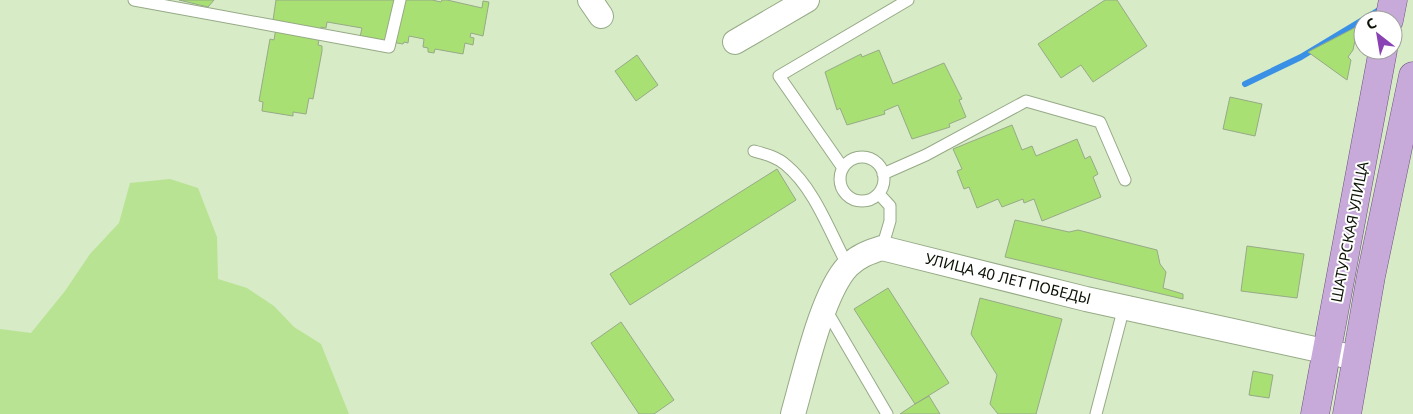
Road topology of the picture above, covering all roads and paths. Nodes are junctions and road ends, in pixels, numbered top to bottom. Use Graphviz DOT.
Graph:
graph roads {
  1 [pos="134,0"];
  2 [pos="400,0"];
  3 [pos="808,0"];
  4 [pos="908,0"];
  5 [pos="735,42"];
  6 [pos="1381,60"];
  7 [pos="1412,87"];
  8 [pos="754,151"];
  9 [pos="844,168"];
  10 [pos="883,174"];
  11 [pos="1125,180"];
  12 [pos="879,194"];
  13 [pos="882,248"];
  14 [pos="848,266"];
  15 [pos="1124,307"];
  16 [pos="825,308"];
  17 [pos="1327,352"];
  18 [pos="1356,358"];
  19 [pos="793,414"];
  20 [pos="887,414"];
  21 [pos="1096,414"];
  22 [pos="1316,414"];
  23 [pos="1347,414"];
  1 -- 2 [label="lane"];
  3 -- 5 [label="street"];
  4 -- 9 [label="lane"];
  6 -- 17 [label="main road, ШАТУРСКАЯ УЛИЦА"];
  7 -- 18 [label="main road, ШАТУРСКАЯ УЛИЦА"];
  8 -- 14 [label="lane"];
  9 -- 10 [label="lane"];
  9 -- 12 [label="lane"];
  10 -- 11 [label="lane"];
  10 -- 12 [label="lane"];
  12 -- 13 [label="lane"];
  13 -- 14 [label="street"];
  13 -- 15 [label="street, УЛИЦА 40 ЛЕТ ПОБЕДЫ"];
  14 -- 16 [label="street"];
  15 -- 17 [label="street, УЛИЦА 40 ЛЕТ ПОБЕДЫ"];
  15 -- 21 [label="lane"];
  16 -- 19 [label="street"];
  16 -- 20 [label="lane"];
  17 -- 18 [label="street, УЛИЦА 40 ЛЕТ ПОБЕДЫ"];
  17 -- 22 [label="main road, ШАТУРСКАЯ УЛИЦА"];
  18 -- 23 [label="main road, ШАТУРСКАЯ УЛИЦА"];
}
